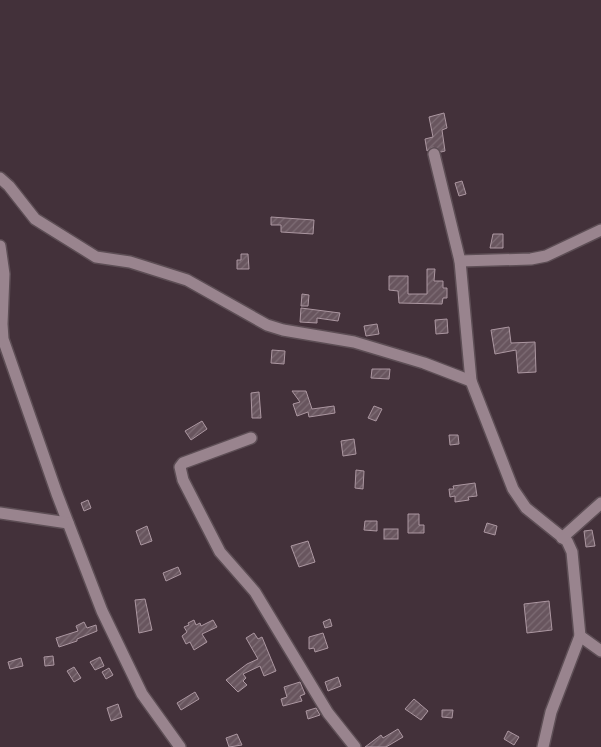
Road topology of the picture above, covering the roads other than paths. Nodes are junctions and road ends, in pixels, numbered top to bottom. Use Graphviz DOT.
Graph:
graph roads {
  1 [pos="434,154"];
  2 [pos="0,178"];
  3 [pos="601,230"];
  4 [pos="0,246"];
  5 [pos="460,261"];
  6 [pos="471,381"];
  7 [pos="252,438"];
  8 [pos="601,503"];
  9 [pos="0,513"];
  10 [pos="68,523"];
  11 [pos="562,538"];
  12 [pos="580,636"];
  13 [pos="601,651"];
  14 [pos="180,747"];
  15 [pos="355,747"];
  16 [pos="543,747"];
  1 -- 5 [label="street"];
  2 -- 6 [label="street"];
  3 -- 5 [label="street"];
  4 -- 10 [label="street"];
  5 -- 6 [label="street"];
  6 -- 11 [label="street"];
  7 -- 15 [label="street"];
  8 -- 11 [label="street"];
  9 -- 10 [label="street"];
  10 -- 14 [label="street"];
  11 -- 12 [label="street"];
  12 -- 13 [label="street"];
  12 -- 16 [label="street"];
}
